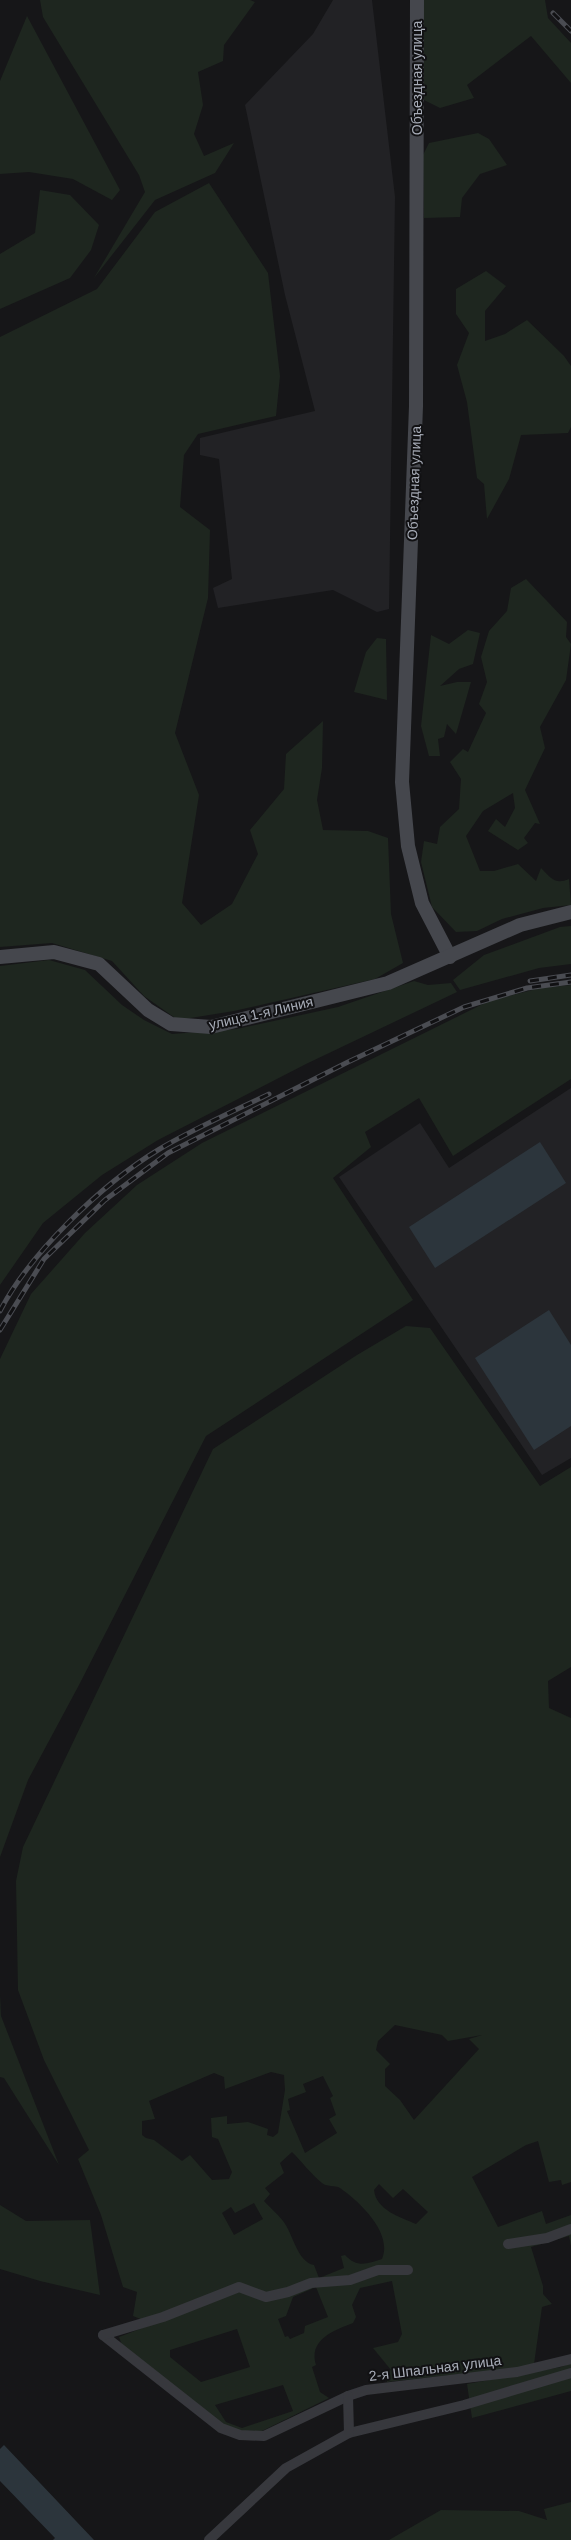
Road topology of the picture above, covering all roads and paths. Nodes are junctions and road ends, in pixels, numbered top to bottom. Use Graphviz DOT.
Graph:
graph roads {
  1 [pos="417,0"];
  2 [pos="571,912"];
  3 [pos="0,957"];
  4 [pos="450,957"];
  5 [pos="571,2229"];
  6 [pos="508,2244"];
  7 [pos="408,2270"];
  8 [pos="571,2359"];
  9 [pos="571,2373"];
  10 [pos="348,2396"];
  11 [pos="349,2433"];
  12 [pos="209,2540"];
  1 -- 4 [label="main road, Объездная улица"];
  2 -- 4 [label="main road, улица 1-я Линия"];
  3 -- 4 [label="main road, улица 1-я Линия"];
  5 -- 6 [label="street"];
  7 -- 10 [label="street, 2-я Шпальная улица"];
  8 -- 10 [label="street, 2-я Шпальная улица"];
  9 -- 11 [label="street"];
  10 -- 11 [label="street"];
  11 -- 12 [label="street"];
}
